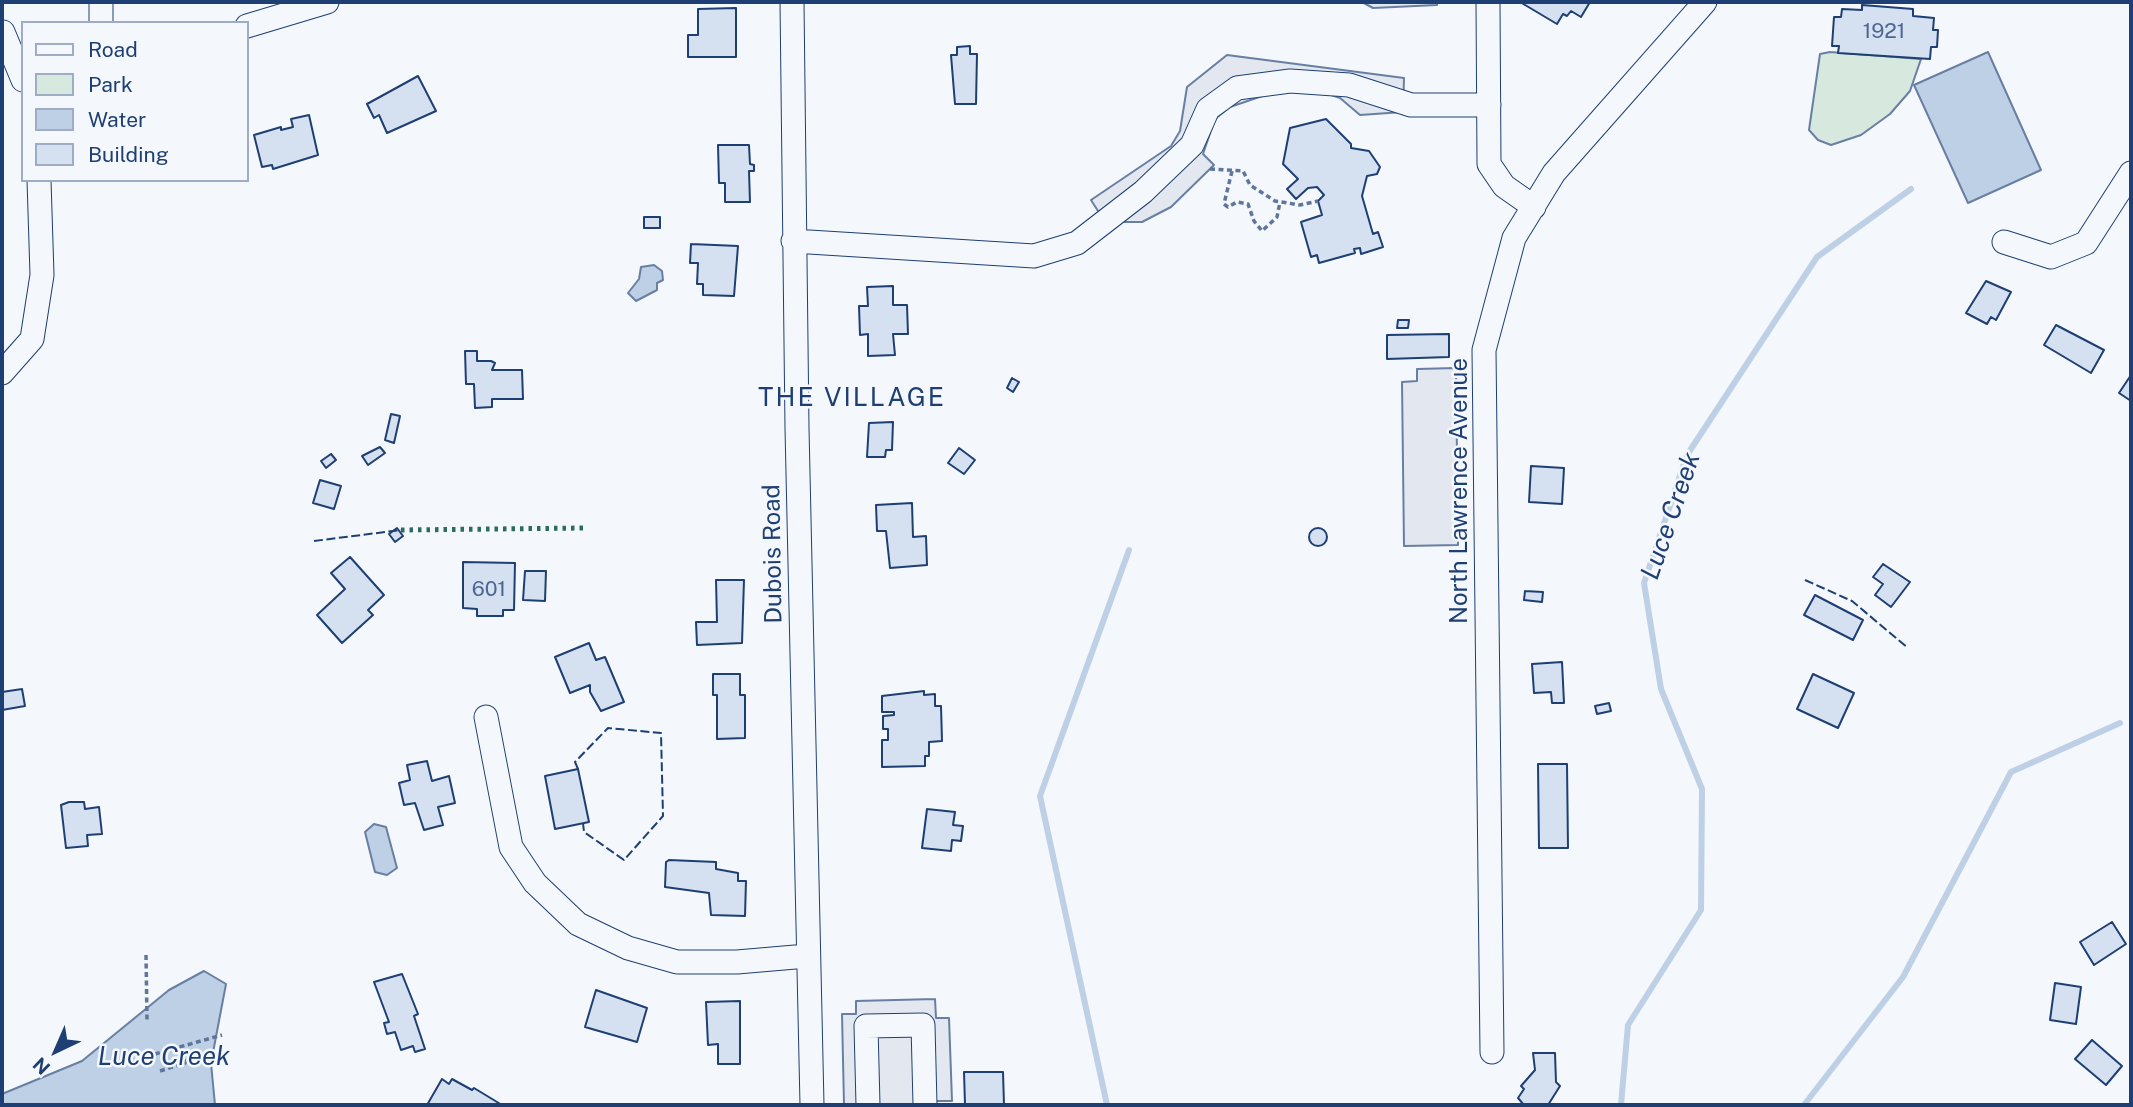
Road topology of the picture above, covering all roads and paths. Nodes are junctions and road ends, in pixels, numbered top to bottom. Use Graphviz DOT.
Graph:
graph roads {
  1 [pos="101,2"];
  2 [pos="327,2"];
  3 [pos="792,2"];
  4 [pos="1488,2"];
  5 [pos="1705,2"];
  6 [pos="101,21"];
  7 [pos="248,26"];
  8 [pos="9,31"];
  9 [pos="21,73"];
  10 [pos="1489,105"];
  11 [pos="1210,169"];
  12 [pos="1232,171"];
  13 [pos="2131,173"];
  14 [pos="39,182"];
  15 [pos="1318,201"];
  16 [pos="1280,202"];
  17 [pos="1534,207"];
  18 [pos="793,242"];
  19 [pos="2004,242"];
  20 [pos="2,373"];
  21 [pos="486,717"];
  22 [pos="146,955"];
  23 [pos="807,956"];
  24 [pos="147,1020"];
  25 [pos="222,1035"];
  26 [pos="180,1047"];
  27 [pos="1492,1052"];
  28 [pos="155,1054"];
  29 [pos="160,1071"];
  30 [pos="812,1105"];
  31 [pos="868,1105"];
  32 [pos="925,1105"];
  1 -- 6 [label="street"];
  2 -- 7 [label="street"];
  3 -- 18 [label="street, Dubois Road"];
  4 -- 10 [label="street"];
  5 -- 17 [label="street, North Lawrence Avenue"];
  8 -- 9 [label="street"];
  10 -- 17 [label="street"];
  10 -- 18 [label="street"];
  11 -- 12 [label="path"];
  12 -- 16 [label="path"];
  12 -- 16 [label="path"];
  13 -- 19 [label="street"];
  14 -- 20 [label="street"];
  15 -- 16 [label="path"];
  17 -- 27 [label="street, North Lawrence Avenue"];
  18 -- 23 [label="street, Dubois Road"];
  21 -- 23 [label="street"];
  22 -- 24 [label="path"];
  23 -- 30 [label="street, Dubois Road"];
  25 -- 26 [label="path"];
  26 -- 28 [label="path"];
  26 -- 29 [label="path"];
  31 -- 32 [label="street"];
}
